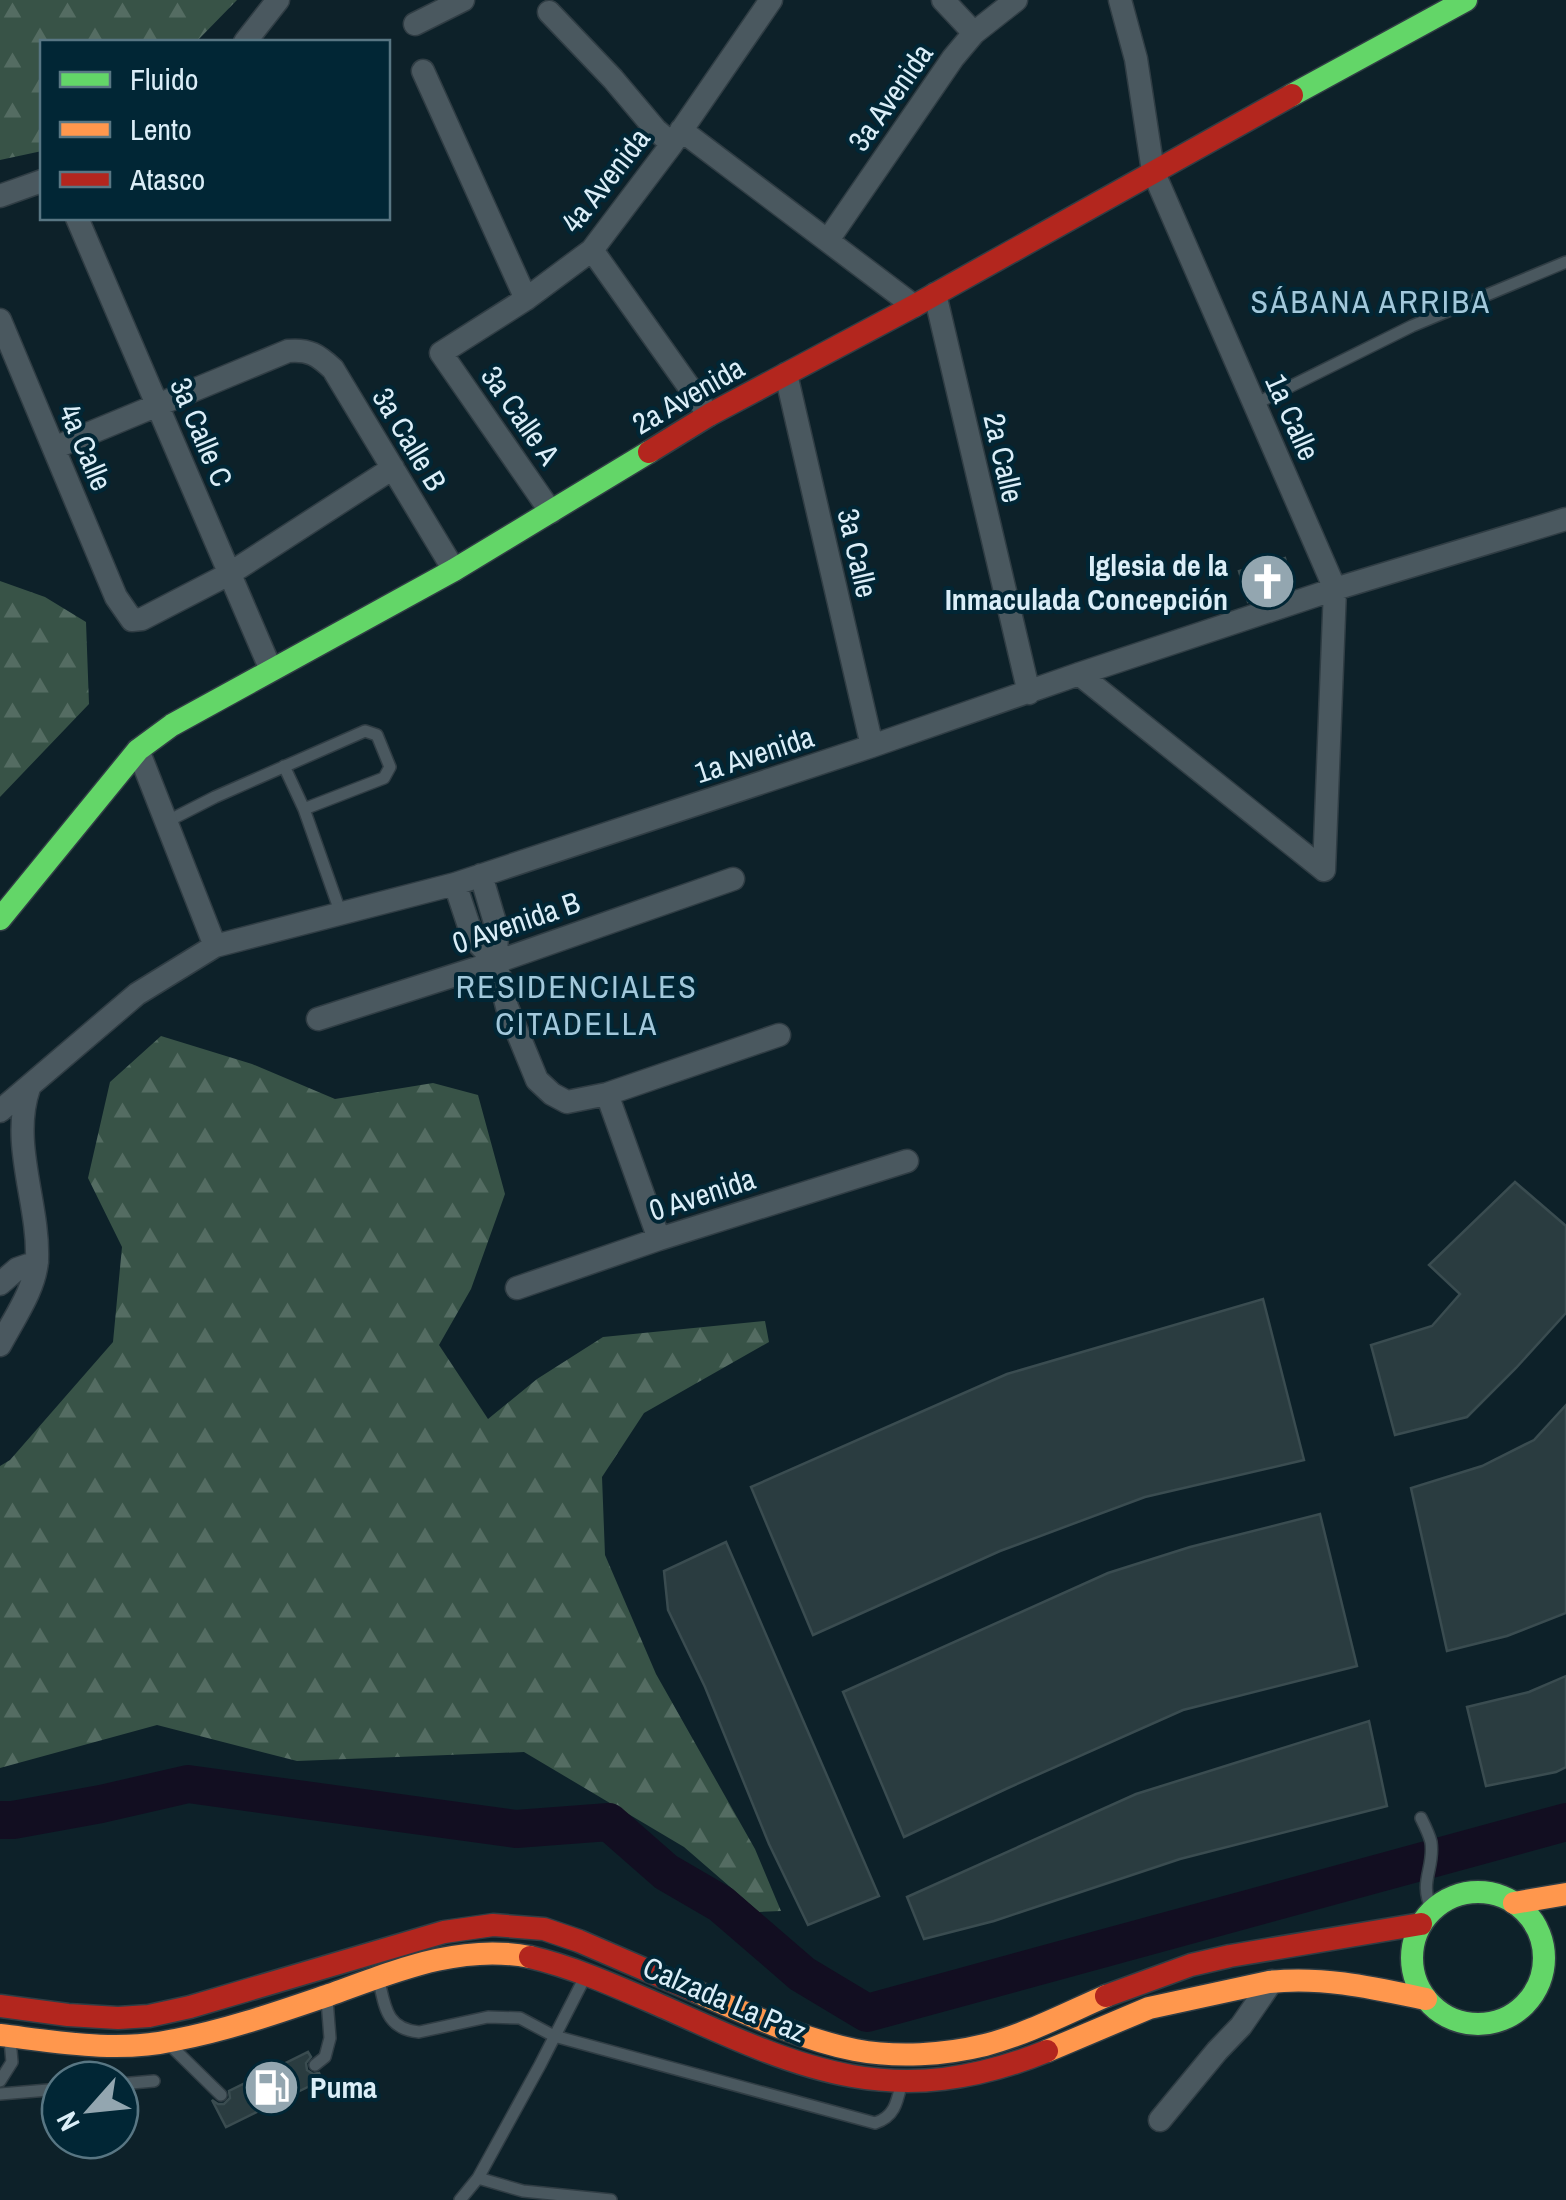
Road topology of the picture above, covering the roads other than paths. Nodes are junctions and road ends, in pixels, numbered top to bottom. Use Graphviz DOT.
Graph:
graph roads {
  1 [pos="278,0"];
  2 [pos="463,0"];
  3 [pos="771,0"];
  4 [pos="942,0"];
  5 [pos="1016,0"];
  6 [pos="1120,0"];
  7 [pos="1466,0"];
  8 [pos="550,12"];
  9 [pos="415,24"];
  10 [pos="974,32"];
  11 [pos="247,40"];
  12 [pos="423,70"];
  13 [pos="677,137"];
  14 [pos="1153,171"];
  15 [pos="40,182"];
  16 [pos="0,196"];
  17 [pos="78,220"];
  18 [pos="828,240"];
  19 [pos="592,250"];
  20 [pos="1566,262"];
  21 [pos="935,294"];
  22 [pos="526,299"];
  23 [pos="914,306"];
  24 [pos="0,320"];
  25 [pos="441,352"];
  26 [pos="786,374"];
  27 [pos="1255,404"];
  28 [pos="156,406"];
  29 [pos="709,415"];
  30 [pos="54,448"];
  31 [pos="392,468"];
  32 [pos="551,512"];
  33 [pos="1566,519"];
  34 [pos="454,570"];
  35 [pos="229,574"];
  36 [pos="1335,589"];
  37 [pos="271,670"];
  38 [pos="1078,674"];
  39 [pos="1029,693"];
  40 [pos="872,746"];
  41 [pos="138,750"];
  42 [pos="284,766"];
  43 [pos="304,809"];
  44 [pos="166,822"];
  45 [pos="480,875"];
  46 [pos="733,878"];
  47 [pos="455,884"];
  48 [pos="341,914"];
  49 [pos="0,919"];
  50 [pos="215,946"];
  51 [pos="496,962"];
  52 [pos="318,1019"];
  53 [pos="780,1035"];
  54 [pos="29,1088"];
  55 [pos="607,1094"];
  56 [pos="0,1112"];
  57 [pos="907,1161"];
  58 [pos="660,1239"];
  59 [pos="38,1262"];
  60 [pos="0,1284"];
  61 [pos="517,1288"];
  62 [pos="0,1345"];
  63 [pos="1421,1818"];
  64 [pos="1566,1894"];
  65 [pos="1514,1903"];
  66 [pos="1427,1917"];
  67 [pos="1566,1967"];
  68 [pos="586,1975"];
  69 [pos="378,1977"];
  70 [pos="1272,1981"];
  71 [pos="1536,1991"];
  72 [pos="326,1996"];
  73 [pos="1426,1999"];
  74 [pos="0,2006"];
  75 [pos="5,2035"];
  76 [pos="554,2036"];
  77 [pos="166,2042"];
  78 [pos="314,2065"];
  79 [pos="0,2081"];
  80 [pos="154,2081"];
  81 [pos="140,2082"];
  82 [pos="901,2083"];
  83 [pos="40,2091"];
  84 [pos="0,2094"];
  85 [pos="221,2095"];
  86 [pos="1160,2120"];
  87 [pos="478,2178"];
  88 [pos="460,2200"];
  89 [pos="612,2200"];
  1 -- 11 [label="street"];
  2 -- 9 [label="street"];
  3 -- 13 [label="street, 4a Avenida"];
  4 -- 10 [label="street"];
  5 -- 10 [label="street, 3a Avenida"];
  6 -- 14 [label="street, 1a Calle"];
  7 -- 14 [label="main road, 2a Avenida"];
  8 -- 13 [label="street"];
  10 -- 18 [label="street, 3a Avenida"];
  12 -- 22 [label="street"];
  13 -- 18 [label="street"];
  13 -- 19 [label="street, 4a Avenida"];
  14 -- 21 [label="main road, 2a Avenida"];
  14 -- 27 [label="street, 1a Calle"];
  15 -- 16 [label="street"];
  17 -- 28 [label="street, 3a Calle C"];
  18 -- 23 [label="street"];
  19 -- 22 [label="street, 4a Avenida"];
  19 -- 29 [label="street"];
  20 -- 27 [label="lane"];
  21 -- 23 [label="main road, 2a Avenida"];
  21 -- 39 [label="street, 2a Calle"];
  22 -- 25 [label="street, 4a Avenida"];
  23 -- 26 [label="main road, 2a Avenida"];
  24 -- 30 [label="street, 4a Calle"];
  25 -- 32 [label="street, 3a Calle A"];
  26 -- 29 [label="main road, 2a Avenida"];
  26 -- 40 [label="street, 3a Calle"];
  27 -- 36 [label="street, 1a Calle"];
  28 -- 30 [label="street"];
  28 -- 31 [label="street, 3a Calle B"];
  28 -- 35 [label="street, 3a Calle C"];
  29 -- 32 [label="main road, 2a Avenida"];
  30 -- 35 [label="street, 4a Calle"];
  31 -- 34 [label="street, 3a Calle B"];
  31 -- 35 [label="street"];
  32 -- 34 [label="main road, 2a Avenida"];
  33 -- 36 [label="street, 1a Avenida"];
  34 -- 37 [label="main road, 2a Avenida"];
  35 -- 37 [label="street, 3a Calle C"];
  36 -- 38 [label="street, 1a Avenida"];
  36 -- 38 [label="street, 1a Calle"];
  37 -- 41 [label="main road, 2a Avenida"];
  38 -- 39 [label="street, 1a Avenida"];
  39 -- 40 [label="street, 1a Avenida"];
  40 -- 45 [label="street, 1a Avenida"];
  41 -- 44 [label="street"];
  41 -- 49 [label="main road, 2a Avenida"];
  42 -- 43 [label="lane"];
  42 -- 43 [label="lane"];
  42 -- 44 [label="lane"];
  43 -- 48 [label="lane"];
  44 -- 50 [label="street"];
  45 -- 47 [label="street, 1a Avenida"];
  45 -- 51 [label="street"];
  46 -- 51 [label="street, 0 Avenida B"];
  47 -- 48 [label="street, 1a Avenida"];
  47 -- 51 [label="street"];
  48 -- 50 [label="street, 1a Avenida"];
  50 -- 54 [label="street, 1a Avenida"];
  51 -- 52 [label="street, 0 Avenida B"];
  51 -- 55 [label="street"];
  53 -- 55 [label="street"];
  54 -- 56 [label="street, 1a Avenida"];
  54 -- 59 [label="street"];
  55 -- 58 [label="street"];
  57 -- 58 [label="street, 0 Avenida"];
  58 -- 61 [label="street, 0 Avenida"];
  59 -- 60 [label="street"];
  59 -- 62 [label="street"];
  63 -- 66 [label="lane"];
  64 -- 65 [label="main road"];
  65 -- 66 [label="main road"];
  65 -- 71 [label="main road"];
  66 -- 73 [label="main road"];
  66 -- 74 [label="main road, Calzada La Paz"];
  67 -- 71 [label="main road"];
  68 -- 69 [label="main road, Calzada La Paz"];
  68 -- 76 [label="lane"];
  68 -- 82 [label="main road, Calzada La Paz"];
  69 -- 72 [label="main road, Calzada La Paz"];
  69 -- 76 [label="lane"];
  70 -- 73 [label="main road, Calzada La Paz"];
  70 -- 82 [label="main road, Calzada La Paz"];
  70 -- 86 [label="street"];
  71 -- 73 [label="main road"];
  72 -- 77 [label="main road, Calzada La Paz"];
  72 -- 78 [label="lane"];
  75 -- 77 [label="main road, Calzada La Paz"];
  75 -- 79 [label="lane"];
  76 -- 82 [label="lane"];
  76 -- 87 [label="lane"];
  77 -- 85 [label="lane"];
  80 -- 81 [label="lane"];
  83 -- 84 [label="lane"];
  87 -- 88 [label="lane"];
  87 -- 89 [label="lane"];
}
